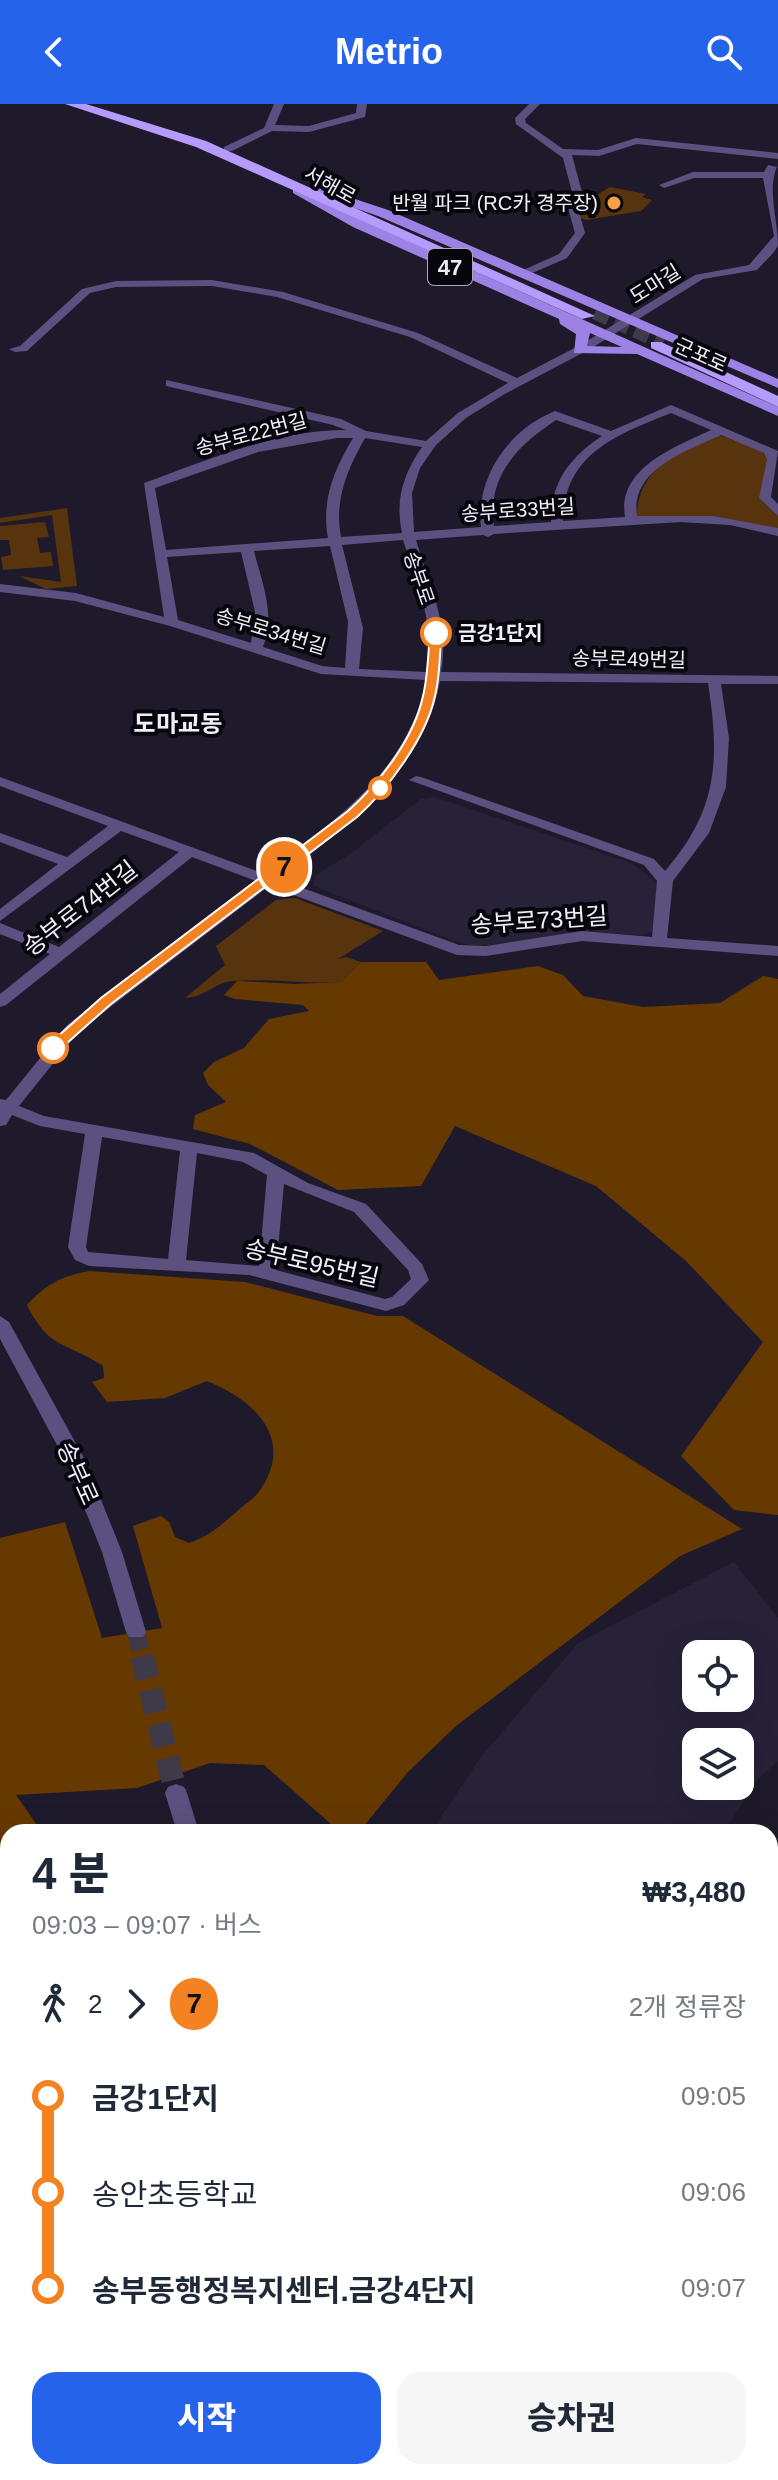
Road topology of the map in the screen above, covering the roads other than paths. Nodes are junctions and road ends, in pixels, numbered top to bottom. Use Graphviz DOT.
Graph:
graph roads {
  1 [pos="72,104"];
  2 [pos="97,104"];
  3 [pos="279,104"];
  4 [pos="362,104"];
  5 [pos="535,104"];
  6 [pos="269,128"];
  7 [pos="228,149"];
  8 [pos="564,152"];
  9 [pos="778,157"];
  10 [pos="768,175"];
  11 [pos="664,185"];
  12 [pos="298,190"];
  13 [pos="316,190"];
  14 [pos="778,237"];
  15 [pos="523,274"];
  16 [pos="505,292"];
  17 [pos="613,311"];
  18 [pos="588,317"];
  19 [pos="632,319"];
  20 [pos="607,335"];
  21 [pos="656,346"];
  22 [pos="15,349"];
  23 [pos="579,350"];
  24 [pos="170,383"];
  25 [pos="518,383"];
  26 [pos="778,384"];
  27 [pos="778,394"];
  28 [pos="778,402"];
  29 [pos="778,412"];
  30 [pos="719,431"];
  31 [pos="362,433"];
  32 [pos="611,435"];
  33 [pos="430,445"];
  34 [pos="773,452"];
  35 [pos="778,512"];
  36 [pos="632,523"];
  37 [pos="557,527"];
  38 [pos="778,532"];
  39 [pos="488,533"];
  40 [pos="406,539"];
  41 [pos="333,544"];
  42 [pos="247,549"];
  43 [pos="161,551"];
  44 [pos="0,588"];
  45 [pos="172,622"];
  46 [pos="256,648"];
  47 [pos="352,672"];
  48 [pos="433,676"];
  49 [pos="714,680"];
  50 [pos="778,680"];
  51 [pos="416,780"];
  52 [pos="0,781"];
  53 [pos="119,825"];
  54 [pos="0,837"];
  55 [pos="190,851"];
  56 [pos="69,863"];
  57 [pos="267,879"];
  58 [pos="665,880"];
  59 [pos="0,891"];
  60 [pos="21,899"];
  61 [pos="0,916"];
  62 [pos="0,928"];
  63 [pos="659,941"];
  64 [pos="778,951"];
  65 [pos="60,953"];
  66 [pos="0,1002"];
  67 [pos="4,1107"];
  68 [pos="94,1131"];
  69 [pos="189,1145"];
  70 [pos="276,1174"];
  71 [pos="176,1266"];
  72 [pos="267,1274"];
  73 [pos="0,1322"];
  74 [pos="136,1632"];
  75 [pos="176,1793"];
  76 [pos="186,1824"];
  1 -- 12 [label="highway, 서해로 / 47"];
  2 -- 7 [label="highway, 서해로 / 47"];
  3 -- 6 [label="street"];
  4 -- 6 [label="street"];
  5 -- 8 [label="street"];
  6 -- 7 [label="street"];
  7 -- 13 [label="highway, 서해로 / 47"];
  8 -- 9 [label="street"];
  8 -- 15 [label="street"];
  9 -- 10 [label="street"];
  10 -- 11 [label="street"];
  10 -- 14 [label="street, 도마길"];
  12 -- 16 [label="main road, 서해로 / 47"];
  12 -- 18 [label="highway, 47"];
  13 -- 15 [label="main road, 서해로 / 47"];
  13 -- 18 [label="highway, 47"];
  14 -- 19 [label="street, 도마길"];
  15 -- 17 [label="main road, 서해로 / 47"];
  16 -- 18 [label="main road, 서해로 / 47"];
  16 -- 23 [label="main road"];
  17 -- 18 [label="main road"];
  17 -- 19 [label="main road, 서해로 / 47"];
  18 -- 20 [label="main road, 서해로 / 47"];
  19 -- 20 [label="street, 도마길"];
  19 -- 21 [label="main road, 군포로 / 47"];
  20 -- 21 [label="main road, 군포로 / 47"];
  20 -- 23 [label="street, 송부로"];
  21 -- 23 [label="main road"];
  21 -- 26 [label="main road, 군포로 / 47"];
  21 -- 27 [label="highway, 47"];
  21 -- 28 [label="highway, 47"];
  21 -- 29 [label="main road, 군포로 / 47"];
  22 -- 25 [label="street"];
  23 -- 25 [label="street, 송부로"];
  24 -- 31 [label="street"];
  25 -- 33 [label="street, 송부로"];
  30 -- 32 [label="street"];
  30 -- 34 [label="street"];
  30 -- 36 [label="street"];
  31 -- 33 [label="street, 송부로22번길"];
  31 -- 41 [label="street"];
  31 -- 43 [label="street, 송부로22번길"];
  32 -- 37 [label="street"];
  32 -- 39 [label="street"];
  33 -- 40 [label="street, 송부로"];
  34 -- 35 [label="street"];
  36 -- 37 [label="street, 송부로33번길"];
  36 -- 38 [label="street, 송부로33번길"];
  37 -- 39 [label="street, 송부로33번길"];
  39 -- 40 [label="street, 송부로33번길"];
  40 -- 41 [label="street, 송부로33번길"];
  40 -- 48 [label="street, 송부로"];
  41 -- 42 [label="street, 송부로33번길"];
  41 -- 47 [label="street"];
  42 -- 43 [label="street, 송부로33번길"];
  42 -- 46 [label="street"];
  43 -- 45 [label="street"];
  44 -- 45 [label="street, 송부로34번길"];
  45 -- 46 [label="street, 송부로34번길"];
  46 -- 47 [label="street, 송부로34번길"];
  47 -- 48 [label="street, 송부로34번길"];
  48 -- 49 [label="street, 송부로49번길"];
  48 -- 57 [label="street, 송부로"];
  49 -- 50 [label="street, 송부로49번길"];
  49 -- 58 [label="street"];
  51 -- 58 [label="street"];
  52 -- 53 [label="street, 송부로74번길"];
  53 -- 55 [label="street, 송부로74번길"];
  53 -- 56 [label="street"];
  54 -- 56 [label="street"];
  55 -- 57 [label="street, 송부로74번길"];
  55 -- 65 [label="street, 송부로74번길"];
  56 -- 60 [label="street"];
  57 -- 63 [label="street, 송부로73번길"];
  57 -- 67 [label="street, 송부로"];
  58 -- 63 [label="street"];
  59 -- 60 [label="street"];
  60 -- 61 [label="street"];
  62 -- 65 [label="street"];
  63 -- 64 [label="street, 송부로73번길"];
  65 -- 66 [label="street, 송부로74번길"];
  67 -- 68 [label="street, 송부로95번길"];
  68 -- 69 [label="street, 송부로95번길"];
  68 -- 71 [label="street, 송부로95번길"];
  69 -- 70 [label="street, 송부로95번길"];
  69 -- 71 [label="street"];
  70 -- 72 [label="street"];
  70 -- 72 [label="street, 송부로95번길"];
  71 -- 72 [label="street, 송부로95번길"];
  73 -- 74 [label="street, 송부로"];
  75 -- 76 [label="street"];
}
